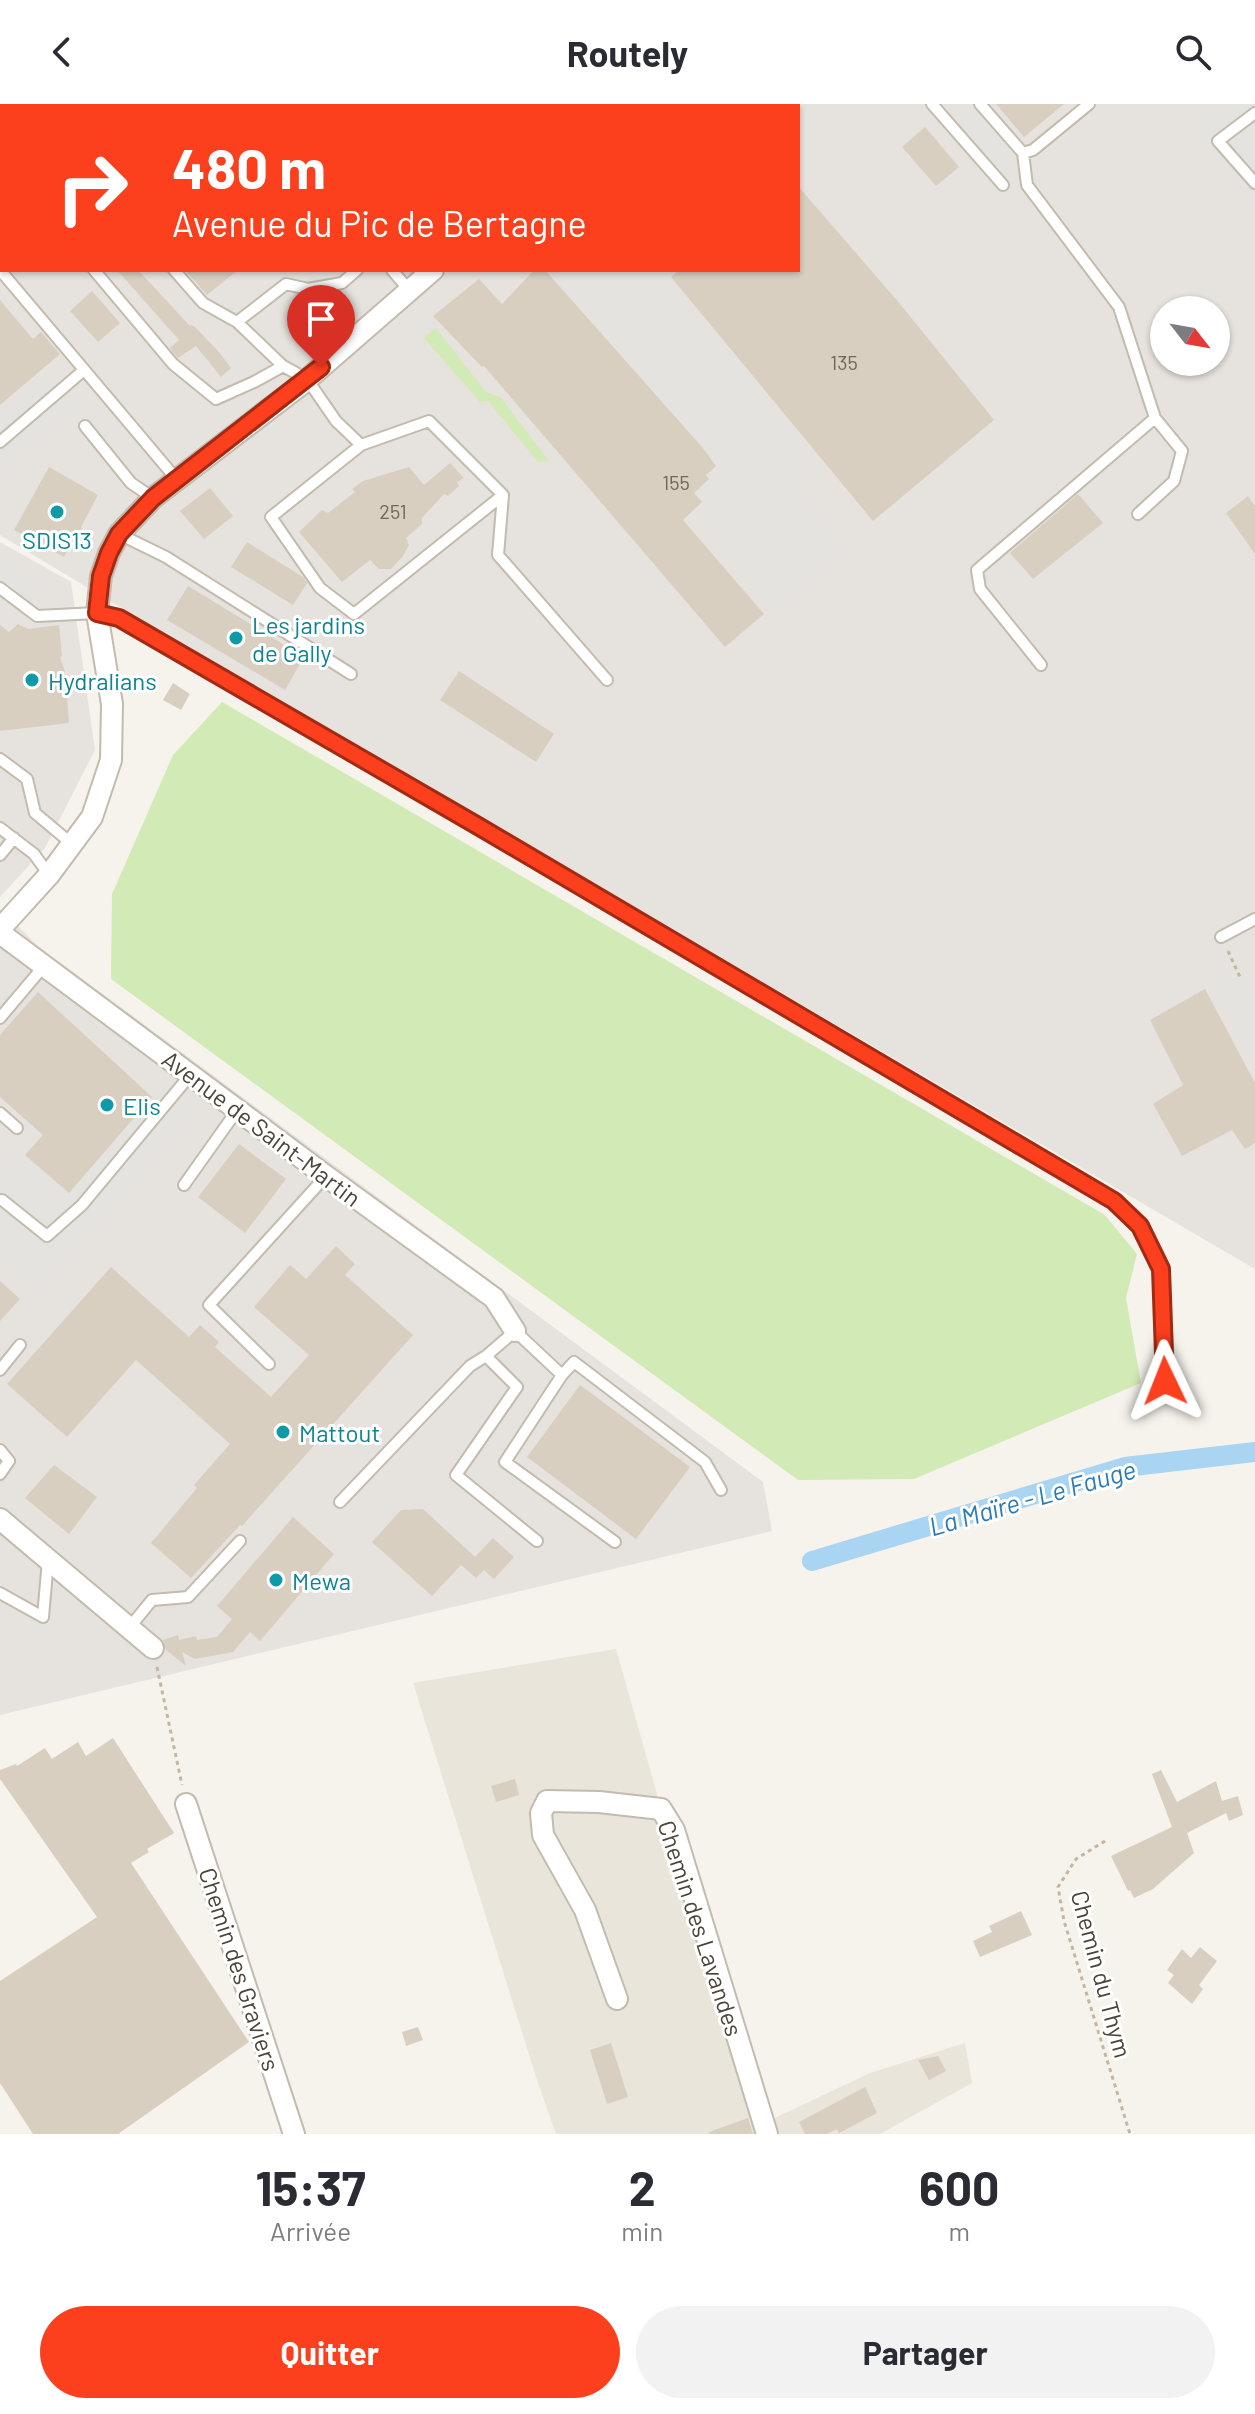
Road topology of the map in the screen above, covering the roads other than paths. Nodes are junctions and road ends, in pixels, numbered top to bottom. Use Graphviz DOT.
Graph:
graph roads {
  1 [pos="932,104"];
  2 [pos="980,104"];
  3 [pos="1089,104"];
  4 [pos="1255,113"];
  5 [pos="1023,153"];
  6 [pos="1255,183"];
  7 [pos="1003,185"];
  8 [pos="2,272"];
  9 [pos="96,272"];
  10 [pos="176,272"];
  11 [pos="355,272"];
  12 [pos="394,272"];
  13 [pos="431,272"];
  14 [pos="409,290"];
  15 [pos="237,322"];
  16 [pos="283,366"];
  17 [pos="84,370"];
  18 [pos="307,379"];
  19 [pos="1155,418"];
  20 [pos="85,426"];
  21 [pos="0,442"];
  22 [pos="361,445"];
  23 [pos="178,481"];
  24 [pos="503,495"];
  25 [pos="153,498"];
  26 [pos="1138,514"];
  27 [pos="119,534"];
  28 [pos="0,588"];
  29 [pos="97,613"];
  30 [pos="1041,665"];
  31 [pos="351,674"];
  32 [pos="607,680"];
  33 [pos="0,759"];
  34 [pos="0,828"];
  35 [pos="14,838"];
  36 [pos="72,844"];
  37 [pos="0,855"];
  38 [pos="49,875"];
  39 [pos="1255,919"];
  40 [pos="0,931"];
  41 [pos="1221,937"];
  42 [pos="43,967"];
  43 [pos="0,1018"];
  44 [pos="191,1074"];
  45 [pos="238,1109"];
  46 [pos="0,1113"];
  47 [pos="17,1128"];
  48 [pos="326,1176"];
  49 [pos="184,1185"];
  50 [pos="2,1200"];
  51 [pos="515,1331"];
  52 [pos="20,1345"];
  53 [pos="486,1356"];
  54 [pos="269,1364"];
  55 [pos="0,1370"];
  56 [pos="562,1375"];
  57 [pos="1165,1381"];
  58 [pos="0,1450"];
  59 [pos="0,1474"];
  60 [pos="721,1490"];
  61 [pos="340,1502"];
  62 [pos="0,1519"];
  63 [pos="240,1541"];
  64 [pos="537,1541"];
  65 [pos="615,1542"];
  66 [pos="48,1560"];
  67 [pos="0,1593"];
  68 [pos="129,1628"];
  69 [pos="153,1648"];
  70 [pos="186,1804"];
  71 [pos="617,1999"];
  72 [pos="294,2134"];
  73 [pos="767,2134"];
  1 -- 7 [label="lane"];
  2 -- 5 [label="lane"];
  3 -- 5 [label="lane"];
  4 -- 6 [label="lane"];
  5 -- 19 [label="lane"];
  8 -- 17 [label="lane"];
  9 -- 16 [label="lane"];
  10 -- 15 [label="lane"];
  11 -- 15 [label="lane"];
  12 -- 14 [label="lane"];
  13 -- 14 [label="street"];
  14 -- 18 [label="street"];
  15 -- 16 [label="lane"];
  16 -- 18 [label="lane"];
  17 -- 21 [label="lane"];
  17 -- 23 [label="lane"];
  18 -- 22 [label="lane"];
  18 -- 23 [label="street"];
  19 -- 26 [label="lane"];
  19 -- 30 [label="lane"];
  20 -- 25 [label="lane"];
  22 -- 24 [label="lane"];
  22 -- 24 [label="lane"];
  23 -- 25 [label="street"];
  24 -- 32 [label="lane"];
  25 -- 27 [label="street"];
  27 -- 29 [label="street"];
  27 -- 31 [label="lane"];
  28 -- 29 [label="lane"];
  29 -- 36 [label="street"];
  29 -- 57 [label="lane"];
  33 -- 36 [label="lane"];
  34 -- 35 [label="lane"];
  35 -- 37 [label="lane"];
  35 -- 38 [label="lane"];
  36 -- 38 [label="street"];
  38 -- 40 [label="street"];
  39 -- 41 [label="lane"];
  40 -- 42 [label="street, Avenue de Saint-Martin"];
  42 -- 43 [label="lane"];
  42 -- 44 [label="street, Avenue de Saint-Martin"];
  44 -- 45 [label="street, Avenue de Saint-Martin"];
  44 -- 50 [label="lane"];
  45 -- 48 [label="street, Avenue de Saint-Martin"];
  45 -- 49 [label="lane"];
  46 -- 47 [label="lane"];
  48 -- 51 [label="street, Avenue de Saint-Martin"];
  48 -- 54 [label="lane"];
  51 -- 53 [label="lane"];
  51 -- 56 [label="lane"];
  52 -- 55 [label="lane"];
  53 -- 61 [label="lane"];
  53 -- 64 [label="lane"];
  56 -- 60 [label="lane"];
  56 -- 65 [label="lane"];
  58 -- 59 [label="lane"];
  62 -- 66 [label="street"];
  63 -- 68 [label="lane"];
  66 -- 67 [label="lane"];
  66 -- 68 [label="street"];
  68 -- 69 [label="street"];
  70 -- 72 [label="street, Chemin des Graviers"];
  71 -- 73 [label="street, Chemin des Lavandes"];
}
